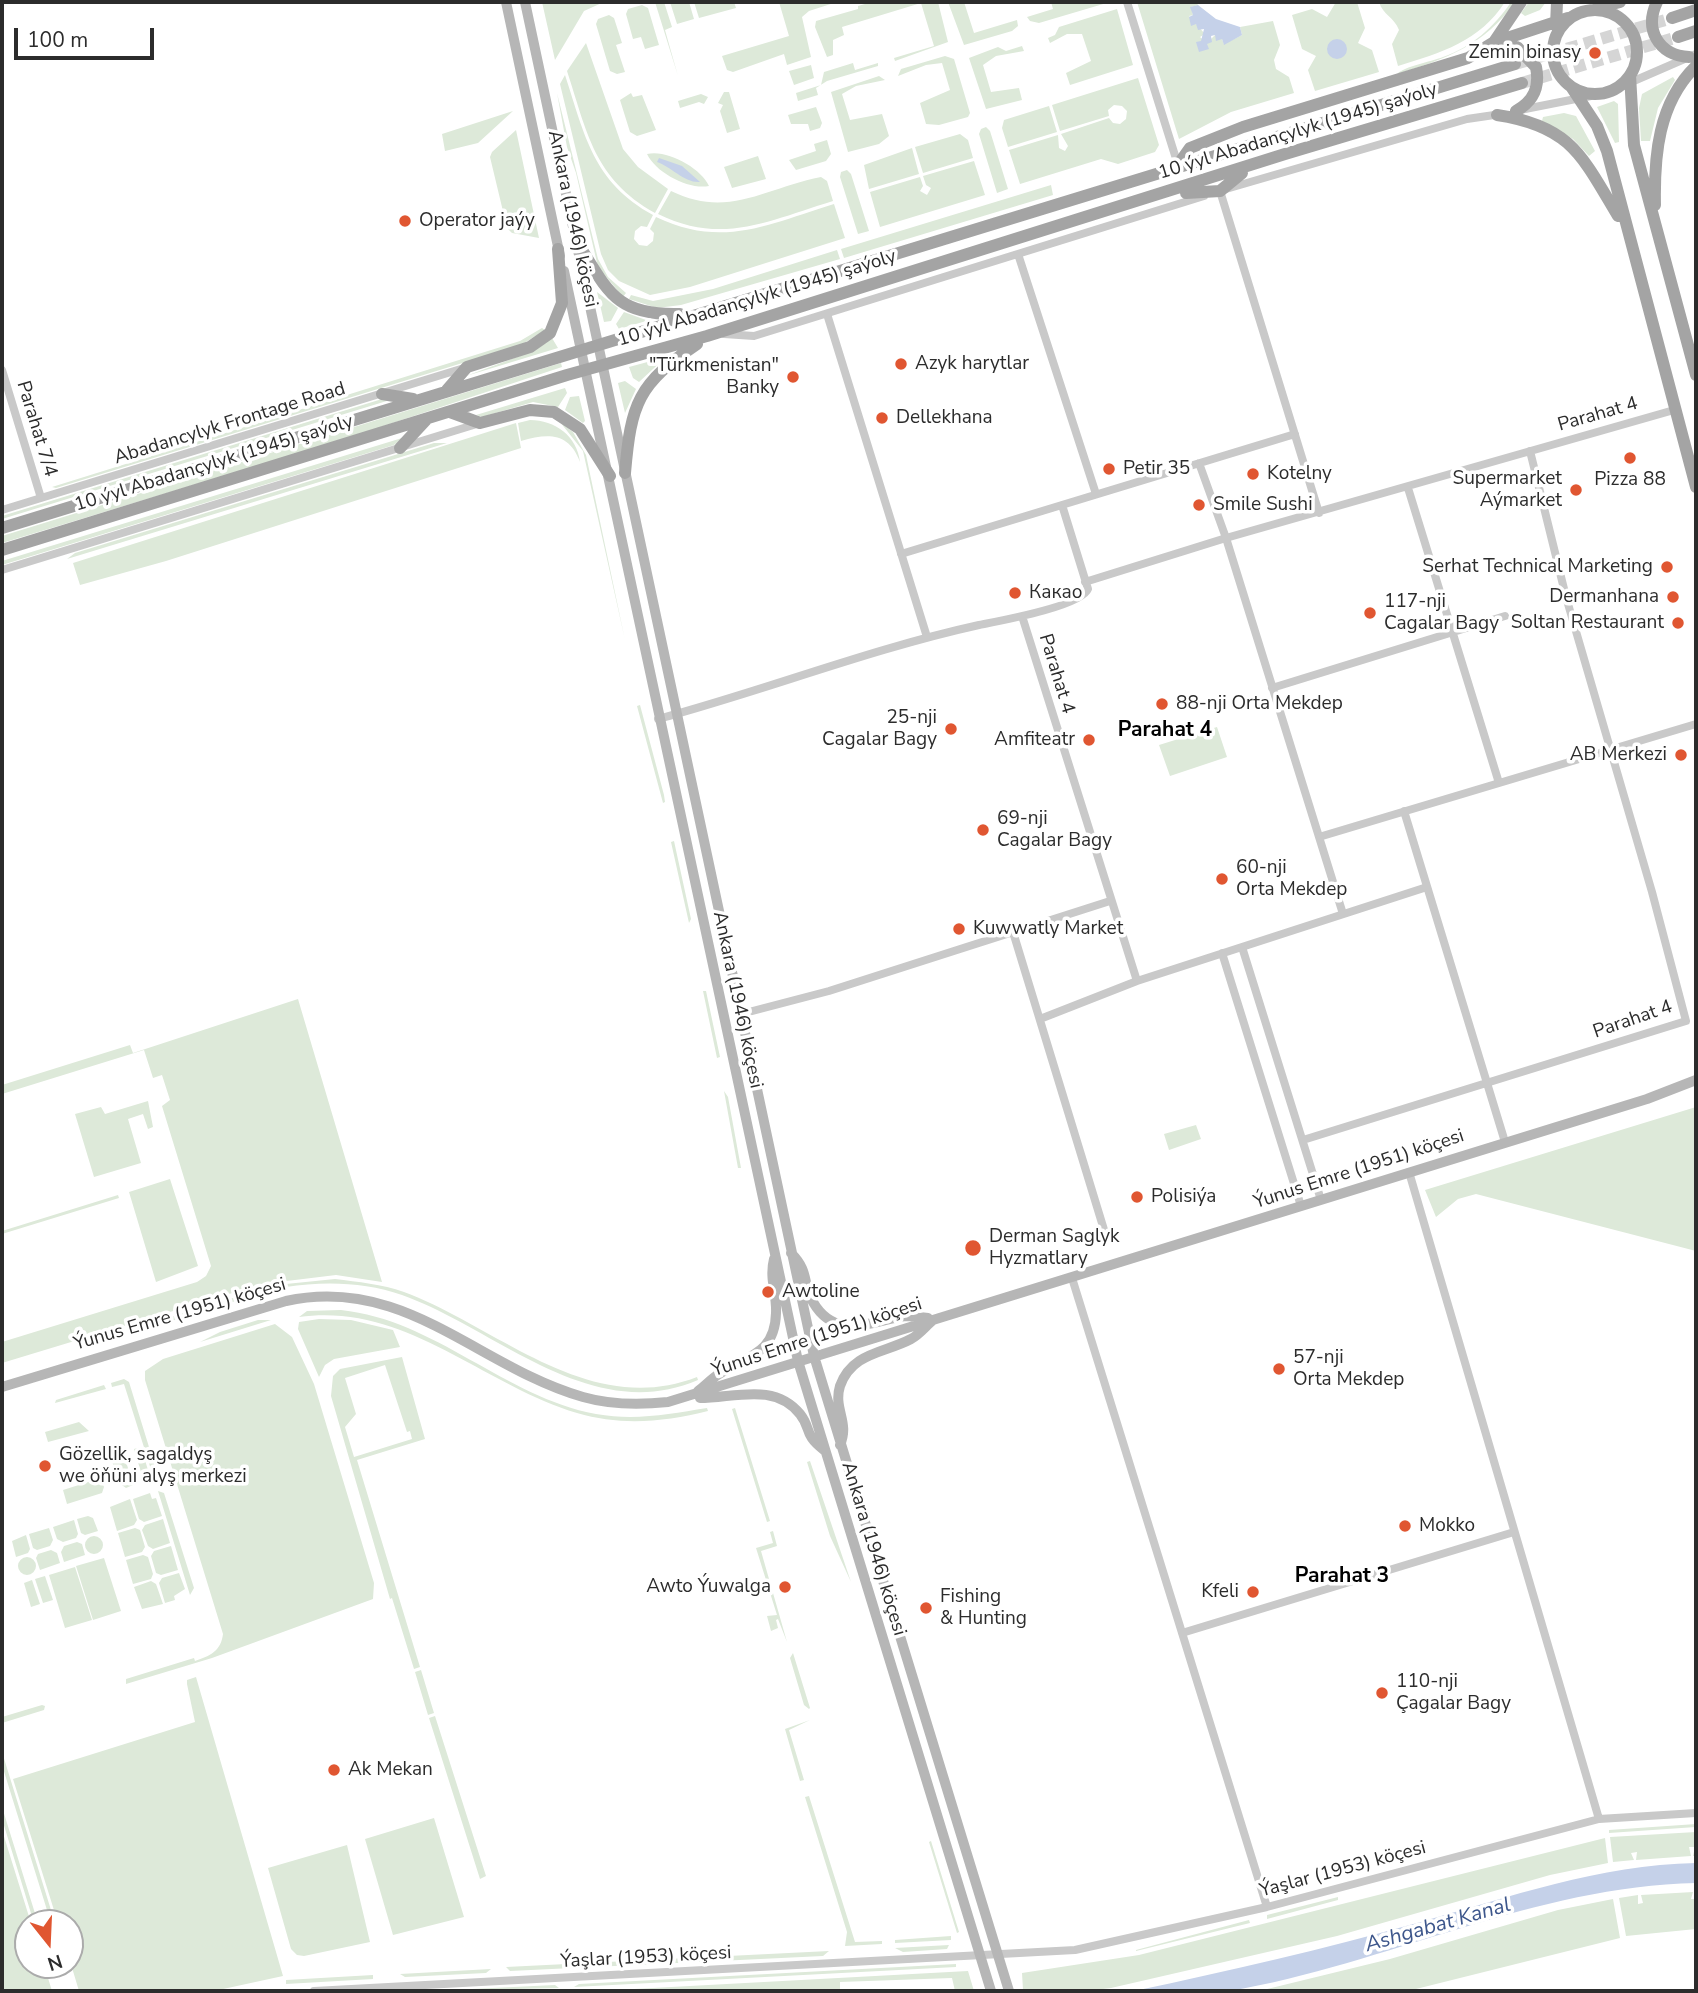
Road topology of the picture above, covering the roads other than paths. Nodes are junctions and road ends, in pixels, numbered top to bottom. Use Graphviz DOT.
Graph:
graph roads {
  1 [pos="506,2"];
  2 [pos="525,2"];
  3 [pos="1127,2"];
  4 [pos="1521,2"];
  5 [pos="1557,2"];
  6 [pos="1657,2"];
  7 [pos="1613,3"];
  8 [pos="1593,9"];
  9 [pos="1696,10"];
  10 [pos="1619,16"];
  11 [pos="1672,18"];
  12 [pos="1563,20"];
  13 [pos="1696,31"];
  14 [pos="1678,37"];
  15 [pos="1493,43"];
  16 [pos="1694,59"];
  17 [pos="1515,64"];
  18 [pos="1630,79"];
  19 [pos="1522,83"];
  20 [pos="1576,93"];
  21 [pos="1516,111"];
  22 [pos="1497,115"];
  23 [pos="1178,165"];
  24 [pos="1248,168"];
  25 [pos="1220,191"];
  26 [pos="1164,194"];
  27 [pos="1655,223"];
  28 [pos="1626,229"];
  29 [pos="577,242"];
  30 [pos="558,249"];
  31 [pos="1018,254"];
  32 [pos="695,314"];
  33 [pos="827,314"];
  34 [pos="712,335"];
  35 [pos="598,345"];
  36 [pos="582,349"];
  37 [pos="603,366"];
  38 [pos="467,367"];
  39 [pos="2,369"];
  40 [pos="587,370"];
  41 [pos="1696,375"];
  42 [pos="447,391"];
  43 [pos="382,394"];
  44 [pos="417,400"];
  45 [pos="1674,410"];
  46 [pos="450,412"];
  47 [pos="426,419"];
  48 [pos="480,423"];
  49 [pos="1295,434"];
  50 [pos="400,448"];
  51 [pos="1531,451"];
  52 [pos="1199,463"];
  53 [pos="625,473"];
  54 [pos="610,475"];
  55 [pos="1696,487"];
  56 [pos="1408,488"];
  57 [pos="1096,494"];
  58 [pos="41,498"];
  59 [pos="1062,505"];
  60 [pos="2,510"];
  61 [pos="1319,513"];
  62 [pos="2,528"];
  63 [pos="1226,538"];
  64 [pos="2,550"];
  65 [pos="901,554"];
  66 [pos="2,570"];
  67 [pos="1085,582"];
  68 [pos="1022,616"];
  69 [pos="1505,616"];
  70 [pos="1451,632"];
  71 [pos="927,637"];
  72 [pos="1272,688"];
  73 [pos="678,714"];
  74 [pos="658,719"];
  75 [pos="1696,724"];
  76 [pos="1609,751"];
  77 [pos="1499,783"];
  78 [pos="1404,811"];
  79 [pos="1319,837"];
  80 [pos="1427,887"];
  81 [pos="1110,901"];
  82 [pos="1343,914"];
  83 [pos="1013,932"];
  84 [pos="1242,947"];
  85 [pos="1222,953"];
  86 [pos="1137,981"];
  87 [pos="741,1014"];
  88 [pos="1040,1020"];
  89 [pos="1696,1080"];
  90 [pos="1487,1084"];
  91 [pos="1696,1088"];
  92 [pos="1647,1098"];
  93 [pos="1303,1140"];
  94 [pos="1506,1142"];
  95 [pos="1409,1172"];
  96 [pos="1321,1200"];
  97 [pos="1301,1206"];
  98 [pos="1105,1233"];
  99 [pos="791,1252"];
  100 [pos="775,1256"];
  101 [pos="1072,1278"];
  102 [pos="934,1319"];
  103 [pos="814,1356"];
  104 [pos="798,1361"];
  105 [pos="2,1387"];
  106 [pos="690,1398"];
  107 [pos="840,1445"];
  108 [pos="824,1450"];
  109 [pos="1514,1532"];
  110 [pos="1182,1633"];
  111 [pos="1696,1813"];
  112 [pos="1599,1819"];
  113 [pos="1267,1907"];
  114 [pos="997,1954"];
  115 [pos="980,1955"];
  116 [pos="314,1991"];
  117 [pos="991,1991"];
  118 [pos="1009,1991"];
  1 -- 30 [label="main road, Ankara (1946) köçesi"];
  2 -- 29 [label="main road, Ankara (1946) köçesi"];
  3 -- 23 [label="street"];
  4 -- 15 [label="main road"];
  5 -- 12 [label="main road"];
  6 -- 16 [label="main road"];
  7 -- 8 [label="main road"];
  7 -- 10 [label="main road"];
  8 -- 10 [label="main road"];
  8 -- 12 [label="main road"];
  9 -- 11 [label="main road"];
  10 -- 18 [label="main road"];
  12 -- 15 [label="main road"];
  12 -- 20 [label="main road"];
  13 -- 14 [label="main road"];
  15 -- 21 [label="main road"];
  15 -- 23 [label="main road"];
  16 -- 18 [label="street"];
  16 -- 27 [label="main road"];
  17 -- 23 [label="main road, 10 ýyl Abadançylyk (1945) şaýoly"];
  18 -- 20 [label="main road"];
  18 -- 27 [label="main road"];
  19 -- 24 [label="main road, 10 ýyl Abadançylyk (1945) şaýoly"];
  20 -- 21 [label="street"];
  20 -- 28 [label="main road"];
  21 -- 22 [label="street"];
  22 -- 25 [label="street"];
  22 -- 28 [label="main road"];
  23 -- 32 [label="main road, 10 ýyl Abadançylyk (1945) şaýoly"];
  24 -- 25 [label="main road"];
  24 -- 26 [label="main road, 10 ýyl Abadançylyk (1945) şaýoly"];
  25 -- 26 [label="main road"];
  25 -- 31 [label="street"];
  25 -- 49 [label="street"];
  26 -- 34 [label="main road, 10 ýyl Abadançylyk (1945) şaýoly"];
  27 -- 41 [label="main road"];
  28 -- 45 [label="main road"];
  29 -- 32 [label="main road"];
  29 -- 35 [label="main road, Ankara (1946) köçesi"];
  30 -- 36 [label="main road, Ankara (1946) köçesi"];
  30 -- 38 [label="main road"];
  31 -- 33 [label="street"];
  31 -- 57 [label="street"];
  32 -- 35 [label="main road, 10 ýyl Abadançylyk (1945) şaýoly"];
  33 -- 34 [label="street"];
  33 -- 65 [label="street"];
  34 -- 37 [label="main road, 10 ýyl Abadançylyk (1945) şaýoly"];
  34 -- 53 [label="main road"];
  35 -- 36 [label="main road, 10 ýyl Abadançylyk (1945) şaýoly"];
  35 -- 37 [label="main road, Ankara (1946) köçesi"];
  36 -- 40 [label="main road, Ankara (1946) köçesi"];
  36 -- 42 [label="main road, 10 ýyl Abadançylyk (1945) şaýoly"];
  37 -- 40 [label="main road, 10 ýyl Abadançylyk (1945) şaýoly"];
  37 -- 53 [label="main road, Ankara (1946) köçesi"];
  38 -- 42 [label="main road"];
  38 -- 43 [label="street, Abadancylyk Frontage Road"];
  39 -- 58 [label="street, Parahat 7/4"];
  40 -- 46 [label="main road, 10 ýyl Abadançylyk (1945) şaýoly"];
  40 -- 54 [label="main road, Ankara (1946) köçesi"];
  42 -- 44 [label="main road, 10 ýyl Abadançylyk (1945) şaýoly"];
  43 -- 44 [label="main road"];
  43 -- 58 [label="street, Abadancylyk Frontage Road"];
  44 -- 62 [label="main road, 10 ýyl Abadançylyk (1945) şaýoly"];
  45 -- 51 [label="street, Parahat 4"];
  45 -- 55 [label="main road"];
  46 -- 47 [label="main road, 10 ýyl Abadançylyk (1945) şaýoly"];
  46 -- 48 [label="main road"];
  47 -- 50 [label="main road"];
  47 -- 64 [label="main road, 10 ýyl Abadançylyk (1945) şaýoly"];
  48 -- 50 [label="street"];
  48 -- 54 [label="main road"];
  49 -- 52 [label="street"];
  49 -- 61 [label="street"];
  50 -- 66 [label="street"];
  51 -- 56 [label="street, Parahat 4"];
  51 -- 76 [label="street, Parahat 4"];
  52 -- 57 [label="street"];
  52 -- 63 [label="street"];
  53 -- 73 [label="main road, Ankara (1946) köçesi"];
  54 -- 74 [label="main road, Ankara (1946) köçesi"];
  56 -- 61 [label="street, Parahat 4"];
  56 -- 70 [label="street"];
  57 -- 59 [label="street"];
  58 -- 60 [label="street, Abadancylyk Frontage Road"];
  59 -- 65 [label="street"];
  59 -- 67 [label="street"];
  61 -- 63 [label="street, Parahat 4"];
  63 -- 67 [label="street, Parahat 4"];
  63 -- 72 [label="street"];
  65 -- 71 [label="street"];
  67 -- 68 [label="street, Parahat 4"];
  68 -- 71 [label="street, Parahat 4"];
  68 -- 81 [label="street, Parahat 4"];
  69 -- 70 [label="street"];
  70 -- 72 [label="street"];
  70 -- 77 [label="street"];
  71 -- 73 [label="street, Parahat 4"];
  72 -- 79 [label="street"];
  73 -- 74 [label="street, Parahat 4"];
  73 -- 87 [label="main road, Ankara (1946) köçesi"];
  74 -- 100 [label="main road, Ankara (1946) köçesi"];
  75 -- 76 [label="street"];
  76 -- 77 [label="street"];
  76 -- 90 [label="street, Parahat 4"];
  77 -- 78 [label="street"];
  78 -- 79 [label="street"];
  78 -- 80 [label="street"];
  79 -- 82 [label="street"];
  80 -- 82 [label="street"];
  80 -- 90 [label="street"];
  81 -- 83 [label="street"];
  81 -- 86 [label="street, Parahat 4"];
  82 -- 84 [label="street"];
  83 -- 87 [label="street"];
  83 -- 88 [label="street"];
  84 -- 85 [label="street"];
  84 -- 93 [label="street"];
  85 -- 86 [label="street"];
  85 -- 97 [label="street"];
  86 -- 88 [label="street"];
  87 -- 99 [label="main road, Ankara (1946) köçesi"];
  88 -- 98 [label="street"];
  89 -- 92 [label="main road, Ýunus Emre (1951) köçesi"];
  90 -- 93 [label="street"];
  90 -- 94 [label="street"];
  91 -- 92 [label="main road, Ýunus Emre (1951) köçesi"];
  92 -- 94 [label="main road, Ýunus Emre (1951) köçesi"];
  93 -- 96 [label="street"];
  94 -- 95 [label="main road, Ýunus Emre (1951) köçesi"];
  95 -- 96 [label="main road, Ýunus Emre (1951) köçesi"];
  95 -- 109 [label="street"];
  96 -- 97 [label="main road, Ýunus Emre (1951) köçesi"];
  97 -- 101 [label="main road, Ýunus Emre (1951) köçesi"];
  99 -- 102 [label="main road"];
  99 -- 103 [label="main road, Ankara (1946) köçesi"];
  100 -- 104 [label="main road, Ankara (1946) köçesi"];
  100 -- 106 [label="main road"];
  101 -- 102 [label="main road, Ýunus Emre (1951) köçesi"];
  101 -- 110 [label="street"];
  102 -- 103 [label="main road, Ýunus Emre (1951) köçesi"];
  102 -- 107 [label="main road"];
  103 -- 104 [label="main road, Ýunus Emre (1951) köçesi"];
  103 -- 107 [label="main road, Ankara (1946) köçesi"];
  104 -- 106 [label="main road, Ýunus Emre (1951) köçesi"];
  104 -- 108 [label="main road, Ankara (1946) köçesi"];
  105 -- 106 [label="main road, Ýunus Emre (1951) köçesi"];
  106 -- 108 [label="main road"];
  107 -- 114 [label="main road, Ankara (1946) köçesi"];
  108 -- 115 [label="main road, Ankara (1946) köçesi"];
  109 -- 110 [label="street"];
  109 -- 112 [label="street"];
  110 -- 113 [label="street"];
  111 -- 112 [label="street, Ýaşlar (1953) köçesi"];
  112 -- 113 [label="street, Ýaşlar (1953) köçesi"];
  113 -- 114 [label="street, Ýaşlar (1953) köçesi"];
  114 -- 115 [label="street, Ýaşlar (1953) köçesi"];
  114 -- 118 [label="main road, Ankara (1946) köçesi"];
  115 -- 116 [label="street, Ýaşlar (1953) köçesi"];
  115 -- 117 [label="main road, Ankara (1946) köçesi"];
}
